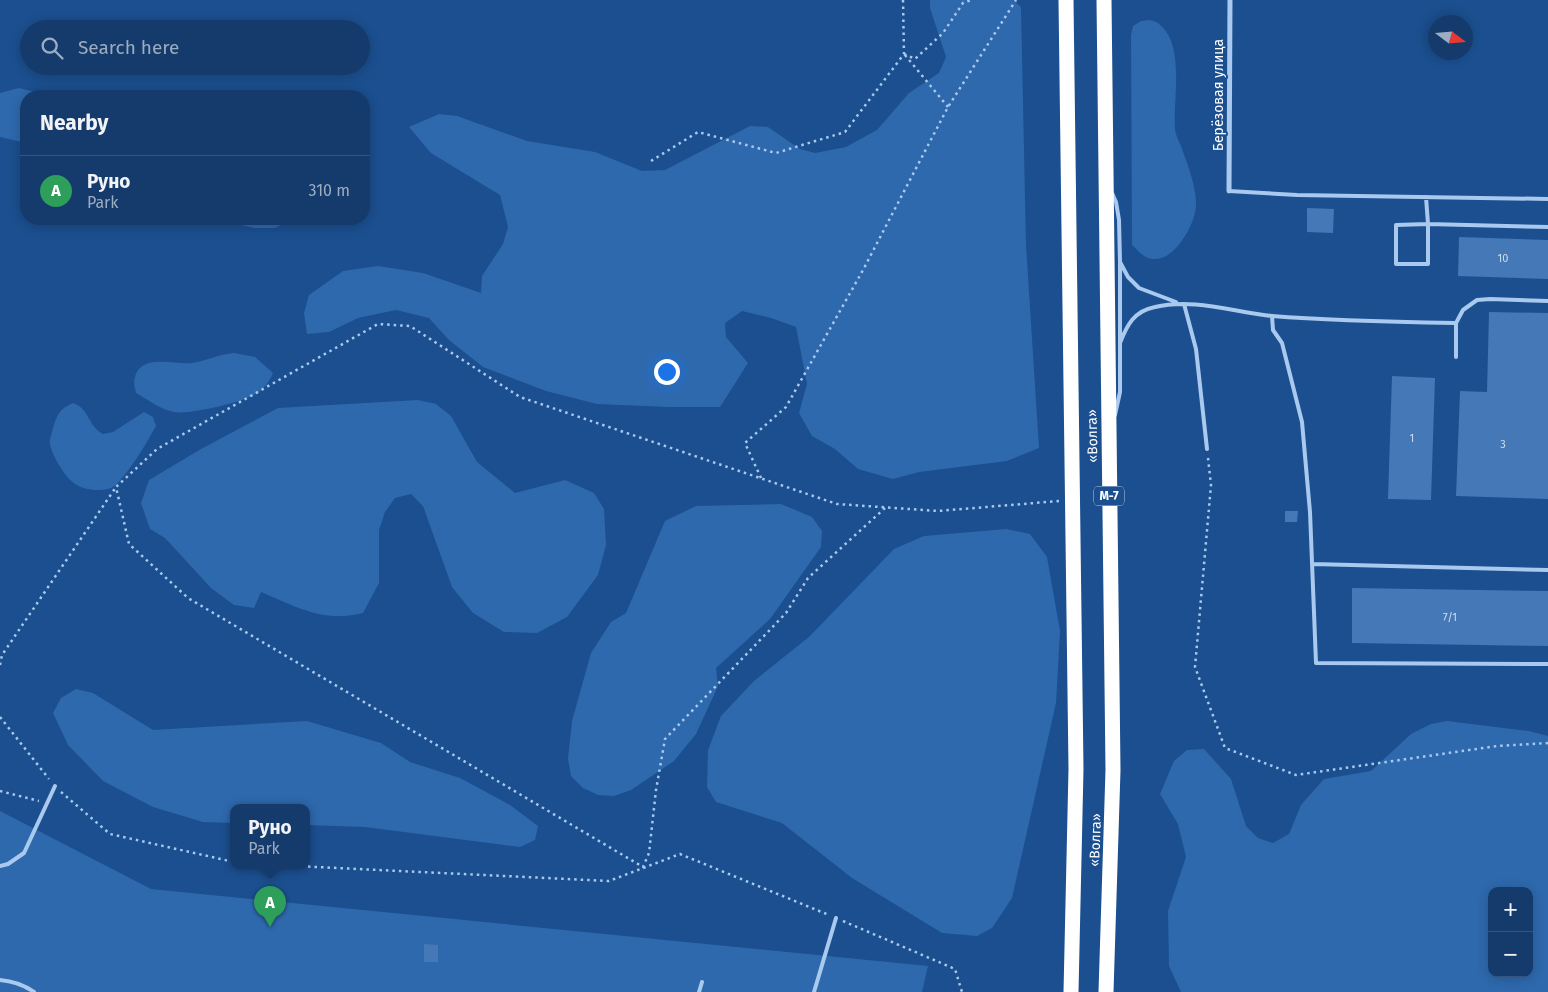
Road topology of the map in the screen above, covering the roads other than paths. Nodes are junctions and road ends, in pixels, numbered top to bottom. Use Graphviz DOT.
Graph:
graph roads {
  1 [pos="1066,0"];
  2 [pos="1104,0"];
  3 [pos="1230,0"];
  4 [pos="1106,178"];
  5 [pos="1229,191"];
  6 [pos="1426,197"];
  7 [pos="1548,199"];
  8 [pos="1428,224"];
  9 [pos="1548,227"];
  10 [pos="1120,262"];
  11 [pos="1548,301"];
  12 [pos="1178,303"];
  13 [pos="1184,304"];
  14 [pos="1272,316"];
  15 [pos="1456,323"];
  16 [pos="1120,344"];
  17 [pos="1456,357"];
  18 [pos="1108,436"];
  19 [pos="1207,449"];
  20 [pos="1313,564"];
  21 [pos="1548,570"];
  22 [pos="1548,664"];
  23 [pos="55,786"];
  24 [pos="0,866"];
  25 [pos="836,918"];
  26 [pos="0,980"];
  27 [pos="702,982"];
  28 [pos="34,992"];
  29 [pos="700,992"];
  30 [pos="814,992"];
  31 [pos="1071,992"];
  32 [pos="1106,992"];
  1 -- 31 [label="highway, «Волга»"];
  2 -- 4 [label="highway, «Волга» / М-7"];
  3 -- 5 [label="street, Берёзовая улица"];
  4 -- 10 [label="lane"];
  4 -- 18 [label="highway, «Волга» / М-7"];
  5 -- 6 [label="lane"];
  6 -- 7 [label="lane"];
  6 -- 8 [label="lane"];
  8 -- 8 [label="lane"];
  8 -- 9 [label="lane"];
  10 -- 12 [label="lane"];
  10 -- 16 [label="lane"];
  11 -- 15 [label="lane"];
  12 -- 13 [label="lane"];
  12 -- 16 [label="lane"];
  13 -- 14 [label="lane"];
  13 -- 19 [label="lane"];
  14 -- 15 [label="lane"];
  14 -- 20 [label="lane"];
  15 -- 17 [label="lane"];
  16 -- 18 [label="lane"];
  18 -- 32 [label="highway, «Волга» / М-7"];
  20 -- 21 [label="lane"];
  20 -- 22 [label="lane"];
  23 -- 24 [label="lane"];
  25 -- 30 [label="lane"];
  26 -- 28 [label="lane"];
  27 -- 29 [label="lane"];
}
